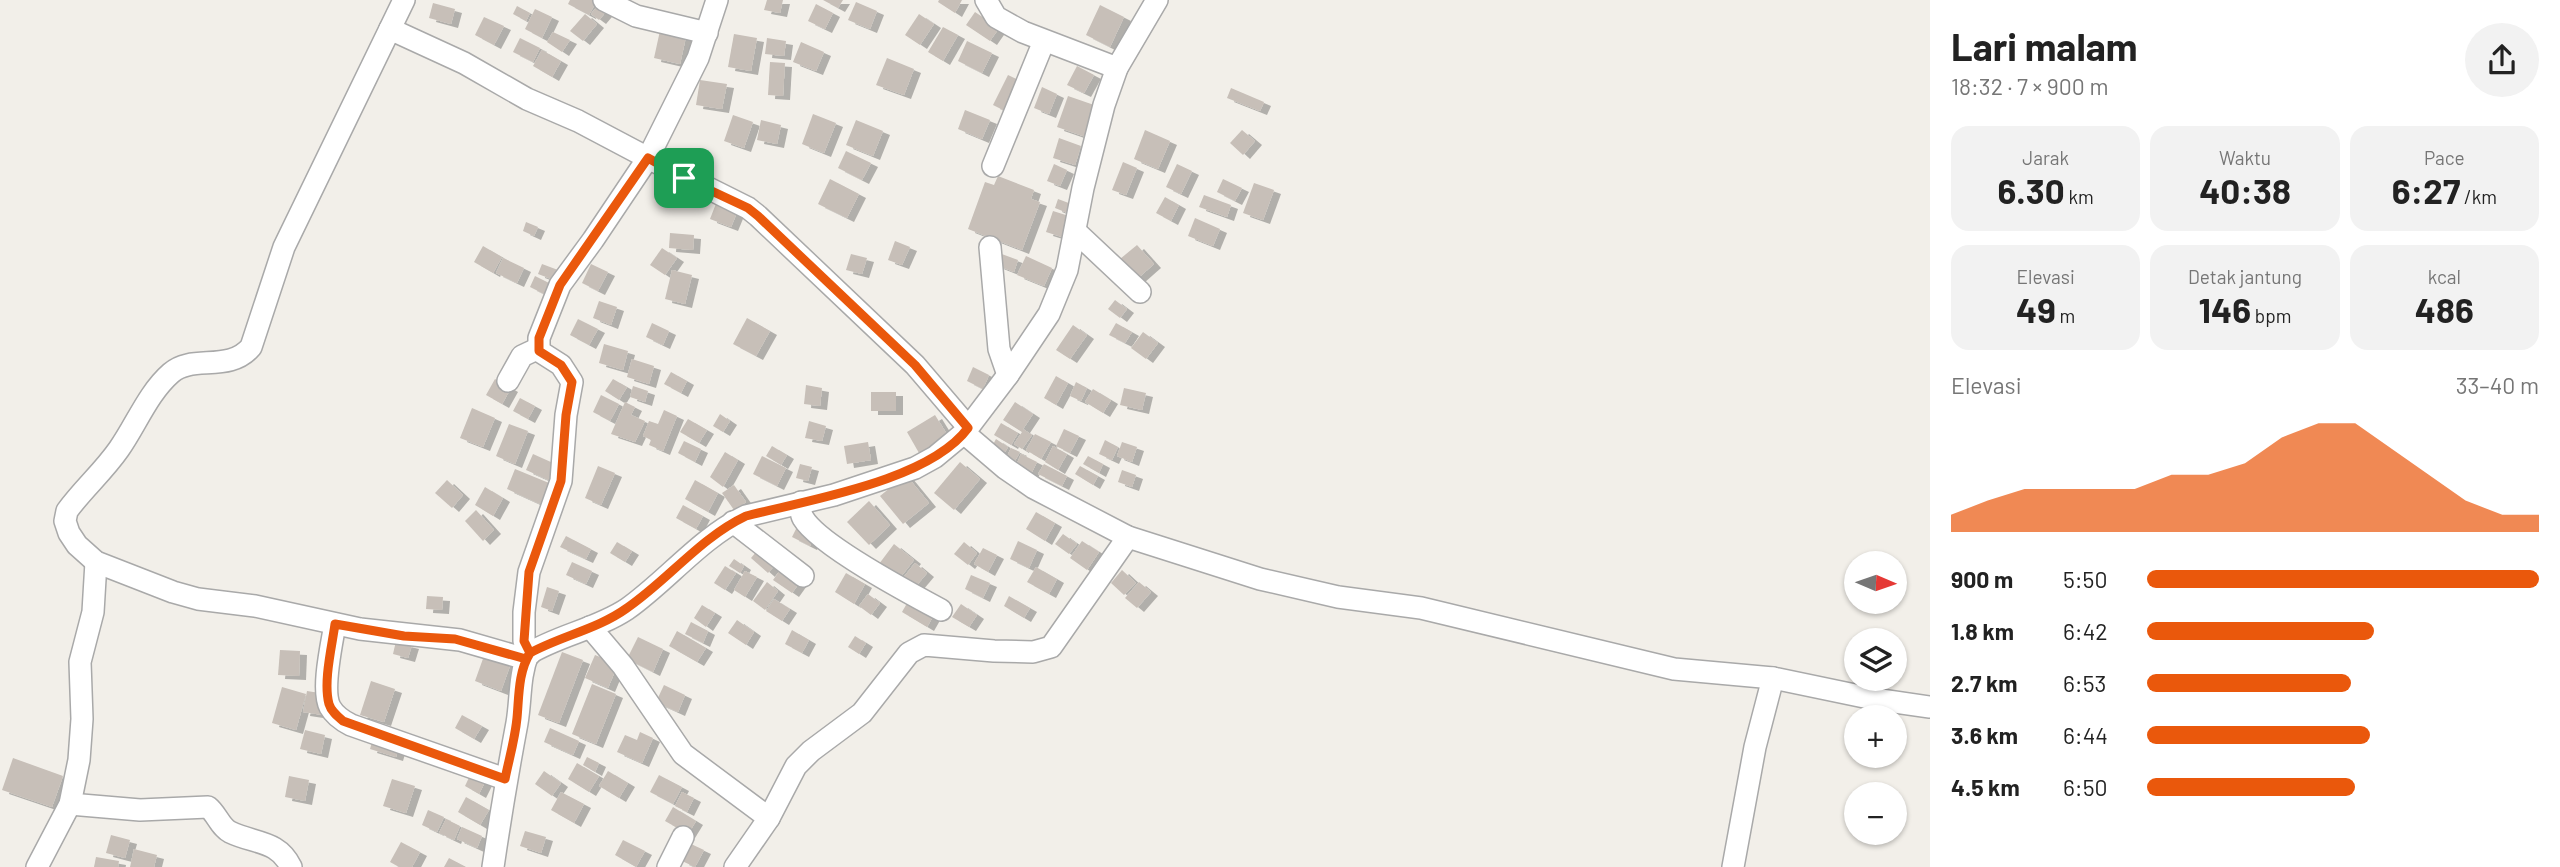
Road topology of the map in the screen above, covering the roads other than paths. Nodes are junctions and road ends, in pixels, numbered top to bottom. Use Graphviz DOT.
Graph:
graph roads {
  1 [pos="404,0"];
  2 [pos="604,0"];
  3 [pos="717,0"];
  4 [pos="986,0"];
  5 [pos="1157,0"];
  6 [pos="390,29"];
  7 [pos="707,33"];
  8 [pos="1044,41"];
  9 [pos="1117,68"];
  10 [pos="648,158"];
  11 [pos="993,166"];
  12 [pos="1075,231"];
  13 [pos="990,247"];
  14 [pos="1140,292"];
  15 [pos="539,348"];
  16 [pos="1008,375"];
  17 [pos="508,381"];
  18 [pos="966,430"];
  19 [pos="801,502"];
  20 [pos="733,522"];
  21 [pos="1128,537"];
  22 [pos="96,562"];
  23 [pos="803,576"];
  24 [pos="941,610"];
  25 [pos="335,624"];
  26 [pos="590,627"];
  27 [pos="528,656"];
  28 [pos="1773,678"];
  29 [pos="1930,707"];
  30 [pos="505,779"];
  31 [pos="69,804"];
  32 [pos="769,818"];
  33 [pos="683,837"];
  34 [pos="37,867"];
  35 [pos="291,867"];
  36 [pos="493,867"];
  37 [pos="668,867"];
  38 [pos="735,867"];
  39 [pos="1732,867"];
  1 -- 6 [label="street"];
  2 -- 7 [label="street"];
  3 -- 7 [label="street"];
  4 -- 8 [label="street"];
  5 -- 9 [label="street"];
  6 -- 10 [label="street"];
  6 -- 22 [label="street"];
  7 -- 10 [label="street"];
  8 -- 9 [label="street"];
  8 -- 11 [label="street"];
  9 -- 12 [label="street"];
  10 -- 15 [label="street"];
  10 -- 18 [label="street"];
  12 -- 14 [label="street"];
  12 -- 16 [label="street"];
  13 -- 16 [label="street"];
  15 -- 17 [label="street"];
  15 -- 27 [label="street"];
  16 -- 18 [label="street"];
  18 -- 19 [label="street"];
  18 -- 21 [label="street"];
  19 -- 20 [label="street"];
  19 -- 24 [label="street"];
  20 -- 23 [label="street"];
  20 -- 26 [label="street"];
  21 -- 28 [label="street"];
  21 -- 32 [label="street"];
  22 -- 25 [label="street"];
  22 -- 31 [label="street"];
  25 -- 27 [label="street"];
  25 -- 30 [label="street"];
  26 -- 27 [label="street"];
  26 -- 32 [label="street"];
  27 -- 30 [label="street"];
  28 -- 29 [label="street"];
  28 -- 39 [label="street"];
  30 -- 36 [label="street"];
  31 -- 34 [label="street"];
  31 -- 35 [label="street"];
  32 -- 38 [label="street"];
  33 -- 37 [label="street"];
}
